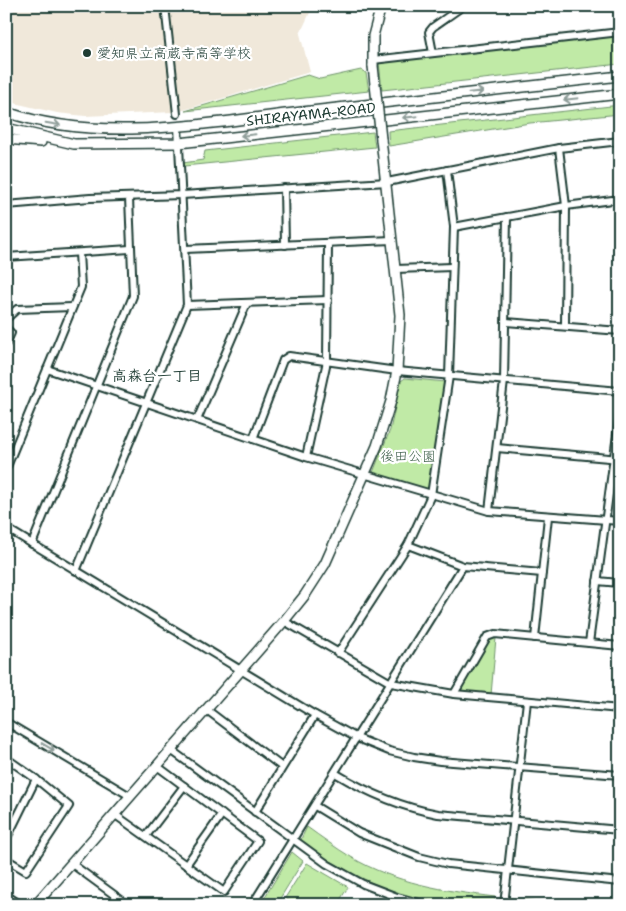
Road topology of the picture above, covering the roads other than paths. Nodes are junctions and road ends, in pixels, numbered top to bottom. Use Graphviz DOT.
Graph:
graph roads {
  1 [pos="164,6"];
  2 [pos="381,6"];
  3 [pos="463,6"];
  4 [pos="620,32"];
  5 [pos="433,53"];
  6 [pos="373,63"];
  7 [pos="620,76"];
  8 [pos="620,94"];
  9 [pos="6,112"];
  10 [pos="176,114"];
  11 [pos="178,126"];
  12 [pos="6,128"];
  13 [pos="6,139"];
  14 [pos="620,141"];
  15 [pos="179,143"];
  16 [pos="74,144"];
  17 [pos="558,148"];
  18 [pos="447,170"];
  19 [pos="386,182"];
  20 [pos="284,188"];
  21 [pos="182,195"];
  22 [pos="128,198"];
  23 [pos="620,199"];
  24 [pos="6,205"];
  25 [pos="566,206"];
  26 [pos="507,217"];
  27 [pos="454,227"];
  28 [pos="392,240"];
  29 [pos="328,244"];
  30 [pos="285,245"];
  31 [pos="130,249"];
  32 [pos="185,249"];
  33 [pos="79,253"];
  34 [pos="6,258"];
  35 [pos="452,267"];
  36 [pos="396,269"];
  37 [pos="328,300"];
  38 [pos="247,303"];
  39 [pos="187,305"];
  40 [pos="72,307"];
  41 [pos="6,319"];
  42 [pos="506,322"];
  43 [pos="565,326"];
  44 [pos="6,328"];
  45 [pos="620,331"];
  46 [pos="6,344"];
  47 [pos="327,362"];
  48 [pos="47,370"];
  49 [pos="396,371"];
  50 [pos="449,376"];
  51 [pos="504,381"];
  52 [pos="96,386"];
  53 [pos="620,391"];
  54 [pos="145,404"];
  55 [pos="620,412"];
  56 [pos="196,420"];
  57 [pos="253,439"];
  58 [pos="497,448"];
  59 [pos="306,457"];
  60 [pos="617,459"];
  61 [pos="7,467"];
  62 [pos="364,476"];
  63 [pos="431,495"];
  64 [pos="489,511"];
  65 [pos="548,517"];
  66 [pos="605,520"];
  67 [pos="620,521"];
  68 [pos="6,528"];
  69 [pos="32,544"];
  70 [pos="408,545"];
  71 [pos="463,566"];
  72 [pos="76,571"];
  73 [pos="542,573"];
  74 [pos="597,580"];
  75 [pos="620,583"];
  76 [pos="284,621"];
  77 [pos="535,638"];
  78 [pos="589,643"];
  79 [pos="620,646"];
  80 [pos="338,653"];
  81 [pos="242,670"];
  82 [pos="391,682"];
  83 [pos="454,694"];
  84 [pos="527,701"];
  85 [pos="620,709"];
  86 [pos="207,710"];
  87 [pos="314,714"];
  88 [pos="6,722"];
  89 [pos="357,738"];
  90 [pos="172,750"];
  91 [pos="6,758"];
  92 [pos="157,766"];
  93 [pos="282,767"];
  94 [pos="520,767"];
  95 [pos="335,773"];
  96 [pos="620,775"];
  97 [pos="36,779"];
  98 [pos="184,786"];
  99 [pos="130,796"];
  100 [pos="315,806"];
  101 [pos="255,812"];
  102 [pos="114,814"];
  103 [pos="222,814"];
  104 [pos="513,820"];
  105 [pos="620,830"];
  106 [pos="146,836"];
  107 [pos="6,840"];
  108 [pos="292,840"];
  109 [pos="6,859"];
  110 [pos="72,864"];
  111 [pos="186,865"];
  112 [pos="508,870"];
  113 [pos="620,882"];
  114 [pos="6,895"];
  115 [pos="397,897"];
  116 [pos="21,905"];
  117 [pos="35,905"];
  118 [pos="128,905"];
  119 [pos="252,905"];
  120 [pos="394,905"];
  121 [pos="427,905"];
  122 [pos="504,905"];
  1 -- 10 [label="street"];
  2 -- 6 [label="street"];
  3 -- 5 [label="street"];
  4 -- 5 [label="street"];
  5 -- 6 [label="street"];
  6 -- 19 [label="street, bridge"];
  11 -- 7 [label="street, SHIRAYAMA-ROAD, one-way"];
  8 -- 15 [label="street, SHIRAYAMA-ROAD, one-way"];
  9 -- 11 [label="street, SHIRAYAMA-ROAD, one-way"];
  11 -- 15 [label="street"];
  12 -- 16 [label="street, SHIRAYAMA-ROAD"];
  13 -- 16 [label="street"];
  14 -- 17 [label="street"];
  15 -- 16 [label="street, SHIRAYAMA-ROAD"];
  15 -- 21 [label="street"];
  17 -- 18 [label="street"];
  17 -- 25 [label="street"];
  18 -- 19 [label="street"];
  18 -- 27 [label="street"];
  19 -- 20 [label="street"];
  19 -- 28 [label="street"];
  20 -- 21 [label="street"];
  20 -- 30 [label="street"];
  21 -- 22 [label="street"];
  21 -- 32 [label="street"];
  22 -- 24 [label="street"];
  22 -- 31 [label="street"];
  23 -- 25 [label="street"];
  25 -- 26 [label="street"];
  25 -- 43 [label="street"];
  26 -- 27 [label="street"];
  26 -- 42 [label="street"];
  27 -- 35 [label="street"];
  28 -- 29 [label="street"];
  28 -- 36 [label="street"];
  29 -- 30 [label="street"];
  29 -- 37 [label="street"];
  30 -- 32 [label="street"];
  31 -- 33 [label="street"];
  31 -- 52 [label="street"];
  32 -- 39 [label="street"];
  33 -- 34 [label="street"];
  33 -- 40 [label="street"];
  35 -- 36 [label="street"];
  35 -- 50 [label="street"];
  36 -- 49 [label="street"];
  37 -- 38 [label="street"];
  37 -- 47 [label="street"];
  38 -- 39 [label="street"];
  38 -- 56 [label="street"];
  39 -- 54 [label="street"];
  40 -- 41 [label="street"];
  40 -- 48 [label="street"];
  42 -- 43 [label="street"];
  42 -- 51 [label="street"];
  43 -- 45 [label="street"];
  44 -- 46 [label="street"];
  47 -- 49 [label="street"];
  47 -- 57 [label="street"];
  47 -- 59 [label="street"];
  48 -- 52 [label="street"];
  48 -- 61 [label="street"];
  49 -- 50 [label="street"];
  49 -- 62 [label="street"];
  50 -- 51 [label="street"];
  50 -- 63 [label="street"];
  51 -- 53 [label="street"];
  51 -- 58 [label="street"];
  52 -- 54 [label="street"];
  52 -- 69 [label="street"];
  54 -- 56 [label="street"];
  54 -- 72 [label="street"];
  55 -- 60 [label="street"];
  56 -- 57 [label="street"];
  57 -- 59 [label="street"];
  58 -- 60 [label="street"];
  58 -- 64 [label="street"];
  59 -- 62 [label="street"];
  60 -- 66 [label="street"];
  62 -- 63 [label="street"];
  62 -- 76 [label="street"];
  63 -- 64 [label="street"];
  63 -- 70 [label="street"];
  64 -- 65 [label="street"];
  65 -- 66 [label="street"];
  65 -- 73 [label="street"];
  66 -- 67 [label="street"];
  66 -- 74 [label="street"];
  68 -- 69 [label="street"];
  69 -- 72 [label="street"];
  70 -- 71 [label="street"];
  70 -- 80 [label="street"];
  71 -- 73 [label="street"];
  71 -- 82 [label="street"];
  72 -- 81 [label="street"];
  73 -- 77 [label="street"];
  74 -- 75 [label="street"];
  74 -- 78 [label="street"];
  76 -- 80 [label="street"];
  76 -- 81 [label="street"];
  77 -- 78 [label="street"];
  77 -- 83 [label="street"];
  78 -- 79 [label="street"];
  80 -- 82 [label="street"];
  81 -- 86 [label="street"];
  81 -- 87 [label="street"];
  82 -- 83 [label="street"];
  82 -- 89 [label="street"];
  83 -- 84 [label="street"];
  84 -- 85 [label="street"];
  84 -- 94 [label="street"];
  86 -- 90 [label="street"];
  86 -- 93 [label="street"];
  87 -- 89 [label="street"];
  87 -- 93 [label="street"];
  88 -- 99 [label="street, one-way"];
  89 -- 94 [label="street"];
  89 -- 95 [label="street"];
  90 -- 92 [label="street"];
  90 -- 101 [label="street"];
  91 -- 97 [label="street"];
  92 -- 98 [label="street"];
  92 -- 99 [label="street"];
  93 -- 101 [label="street"];
  94 -- 96 [label="street"];
  94 -- 104 [label="street"];
  95 -- 100 [label="street"];
  95 -- 104 [label="street"];
  97 -- 107 [label="street"];
  97 -- 109 [label="street"];
  98 -- 103 [label="street"];
  98 -- 106 [label="street"];
  99 -- 102 [label="street"];
  100 -- 108 [label="street"];
  100 -- 112 [label="street"];
  101 -- 108 [label="street"];
  102 -- 106 [label="street"];
  102 -- 110 [label="street"];
  103 -- 111 [label="street"];
  103 -- 111 [label="street"];
  104 -- 105 [label="street"];
  104 -- 112 [label="street"];
  106 -- 111 [label="street"];
  108 -- 115 [label="street"];
  108 -- 119 [label="street"];
  110 -- 117 [label="street"];
  110 -- 118 [label="street"];
  112 -- 113 [label="street"];
  112 -- 122 [label="street"];
  114 -- 116 [label="street"];
  115 -- 120 [label="street"];
  115 -- 121 [label="street"];
}
